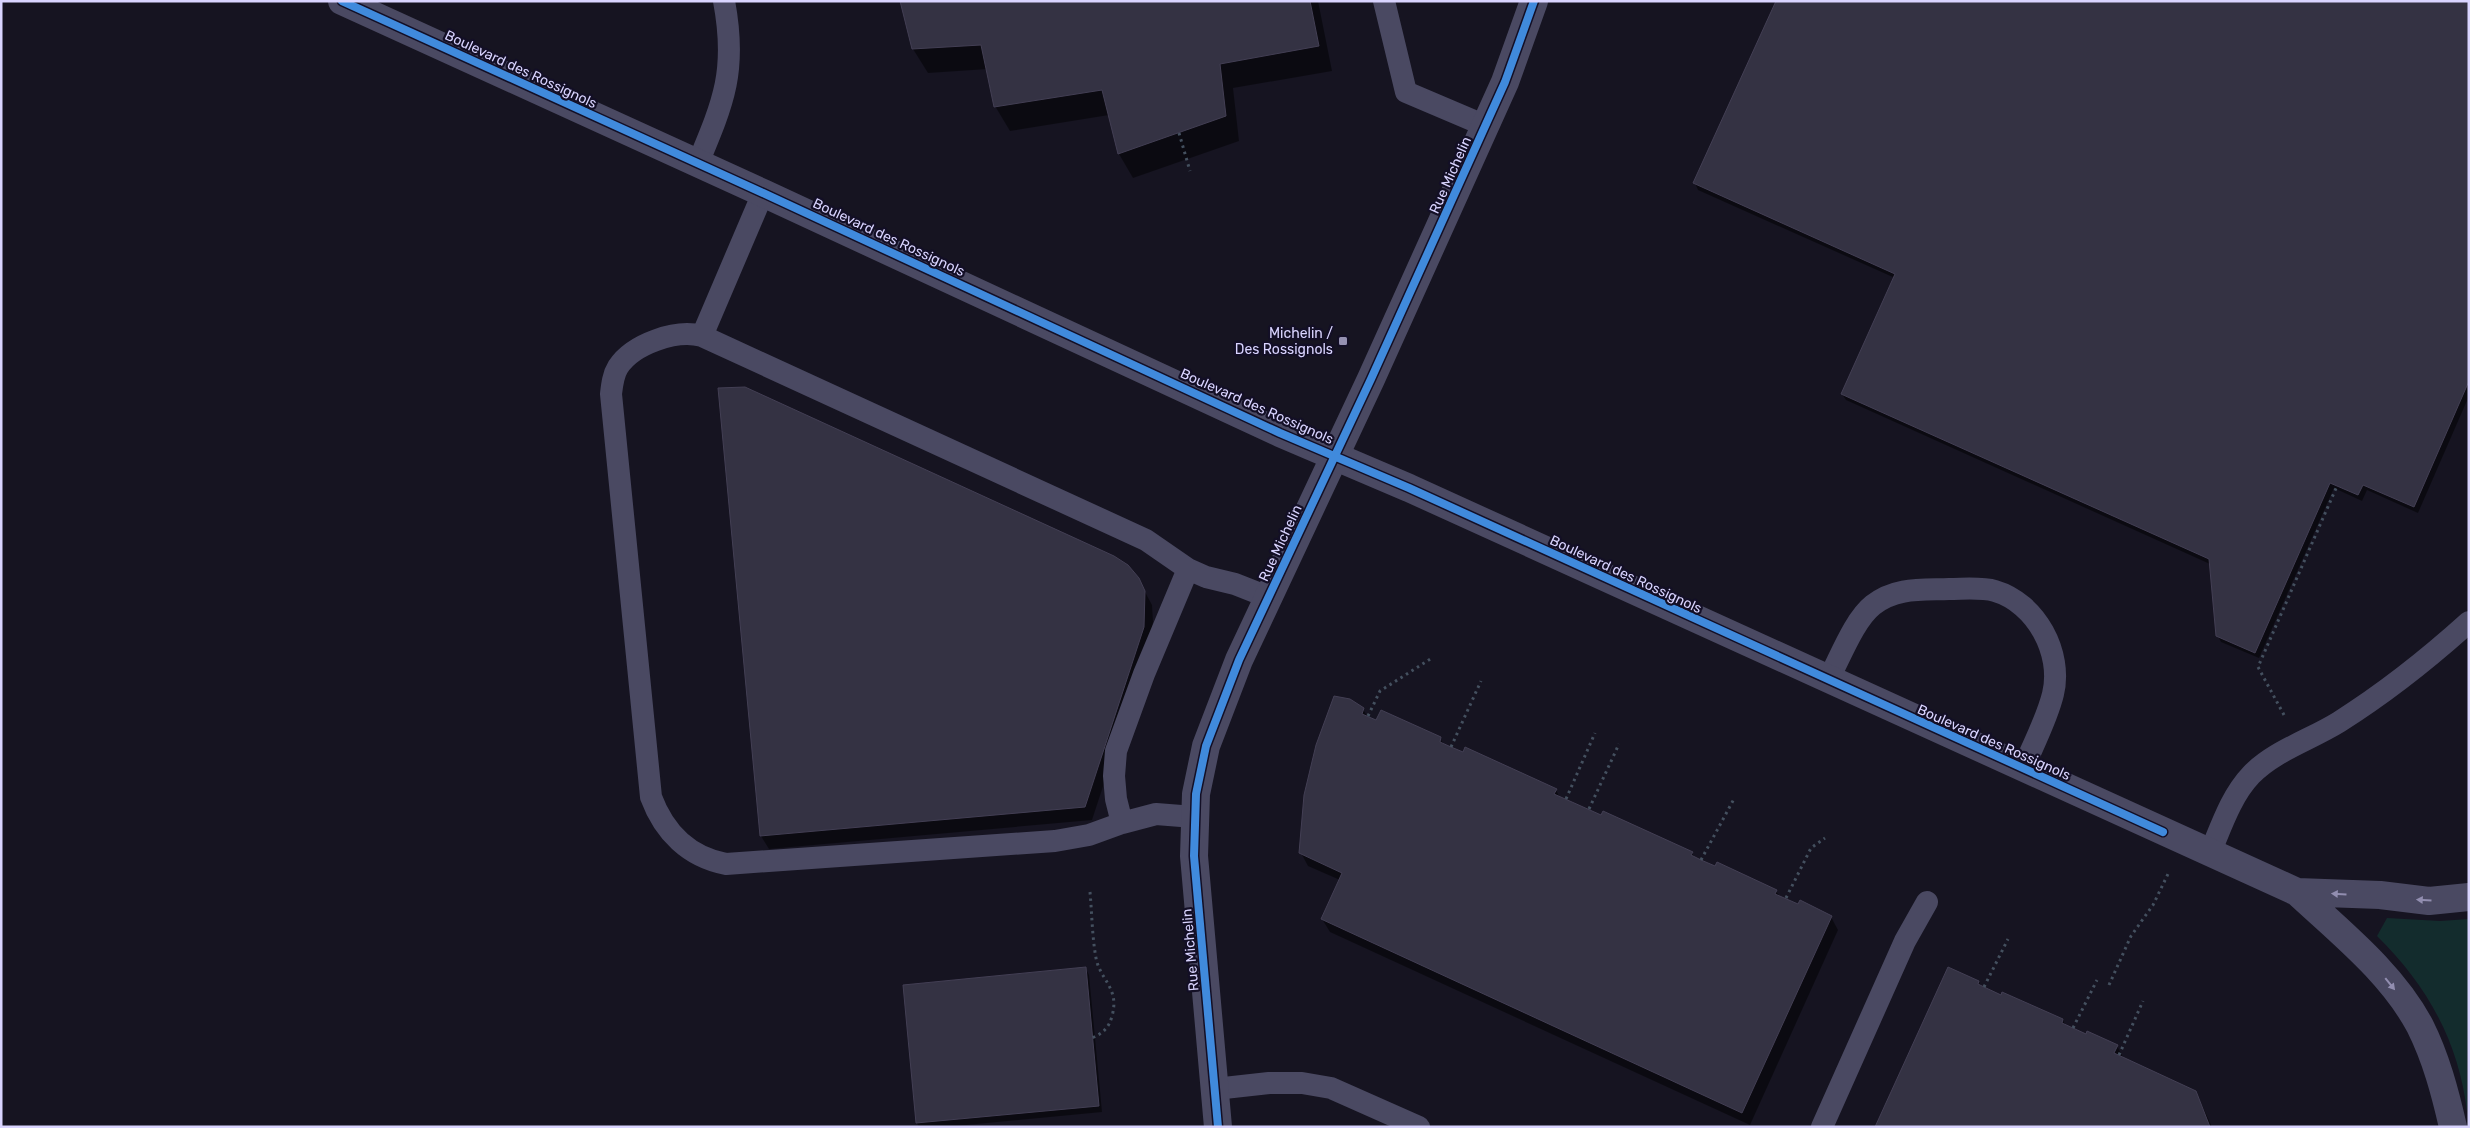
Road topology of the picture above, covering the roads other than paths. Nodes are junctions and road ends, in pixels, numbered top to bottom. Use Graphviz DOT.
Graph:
graph roads {
  1 [pos="342,1"];
  2 [pos="724,1"];
  3 [pos="1384,1"];
  4 [pos="1534,1"];
  5 [pos="1486,126"];
  6 [pos="698,164"];
  7 [pos="764,193"];
  8 [pos="702,336"];
  9 [pos="1335,455"];
  10 [pos="1188,568"];
  11 [pos="1268,597"];
  12 [pos="2469,622"];
  13 [pos="1828,680"];
  14 [pos="2024,769"];
  15 [pos="1194,817"];
  16 [pos="1122,823"];
  17 [pos="2210,853"];
  18 [pos="2297,892"];
  19 [pos="2469,897"];
  20 [pos="1927,902"];
  21 [pos="1215,1089"];
  22 [pos="1218,1127"];
  23 [pos="1419,1127"];
  24 [pos="1822,1127"];
  25 [pos="2453,1127"];
  1 -- 6 [label="street, Boulevard des Rossignols"];
  2 -- 6 [label="lane"];
  3 -- 5 [label="lane"];
  4 -- 5 [label="street, Rue Michelin"];
  5 -- 9 [label="street, Rue Michelin"];
  6 -- 7 [label="street, Boulevard des Rossignols"];
  7 -- 8 [label="lane"];
  7 -- 9 [label="street, Boulevard des Rossignols"];
  8 -- 10 [label="lane"];
  8 -- 16 [label="lane"];
  9 -- 11 [label="street, Rue Michelin"];
  9 -- 13 [label="street, Boulevard des Rossignols"];
  10 -- 11 [label="lane"];
  10 -- 16 [label="lane"];
  11 -- 15 [label="street, Rue Michelin"];
  12 -- 17 [label="lane"];
  13 -- 14 [label="street, Boulevard des Rossignols"];
  13 -- 14 [label="lane"];
  14 -- 17 [label="street, Boulevard des Rossignols"];
  15 -- 16 [label="lane"];
  15 -- 21 [label="street, Rue Michelin"];
  17 -- 18 [label="street, Boulevard des Rossignols"];
  19 -- 18 [label="street, Boulevard des Rossignols, one-way"];
  18 -- 25 [label="street, Boulevard des Rossignols, one-way"];
  20 -- 24 [label="lane"];
  21 -- 22 [label="street, Rue Michelin"];
  21 -- 23 [label="lane"];
}
